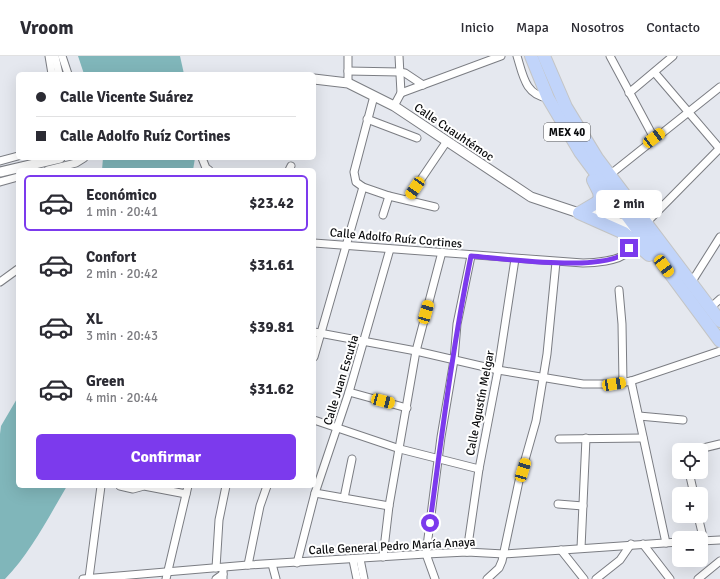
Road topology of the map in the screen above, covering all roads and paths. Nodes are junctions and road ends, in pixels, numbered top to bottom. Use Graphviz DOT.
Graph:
graph roads {
  1 [pos="49,56"];
  2 [pos="55,56"];
  3 [pos="62,56"];
  4 [pos="348,56"];
  5 [pos="399,56"];
  6 [pos="501,56"];
  7 [pos="517,56"];
  8 [pos="531,56"];
  9 [pos="544,56"];
  10 [pos="610,56"];
  11 [pos="673,56"];
  12 [pos="348,71"];
  13 [pos="57,72"];
  14 [pos="57,72"];
  15 [pos="67,72"];
  16 [pos="400,72"];
  17 [pos="655,73"];
  18 [pos="316,79"];
  19 [pos="348,83"];
  20 [pos="424,85"];
  21 [pos="720,87"];
  22 [pos="401,93"];
  23 [pos="629,93"];
  24 [pos="374,96"];
  25 [pos="548,98"];
  26 [pos="394,106"];
  27 [pos="687,112"];
  28 [pos="367,119"];
  29 [pos="417,138"];
  30 [pos="654,138"];
  31 [pos="447,141"];
  32 [pos="720,149"];
  33 [pos="16,157"];
  34 [pos="51,160"];
  35 [pos="75,160"];
  36 [pos="0,161"];
  37 [pos="588,164"];
  38 [pos="16,168"];
  39 [pos="17,168"];
  40 [pos="53,168"];
  41 [pos="0,172"];
  42 [pos="16,178"];
  43 [pos="605,178"];
  44 [pos="0,182"];
  45 [pos="362,187"];
  46 [pos="389,196"];
  47 [pos="620,197"];
  48 [pos="407,200"];
  49 [pos="435,207"];
  50 [pos="579,213"];
  51 [pos="383,215"];
  52 [pos="638,230"];
  53 [pos="720,237"];
  54 [pos="316,243"];
  55 [pos="347,246"];
  56 [pos="390,249"];
  57 [pos="442,252"];
  58 [pos="471,256"];
  59 [pos="515,258"];
  60 [pos="556,262"];
  61 [pos="16,270"];
  62 [pos="0,282"];
  63 [pos="691,283"];
  64 [pos="619,290"];
  65 [pos="720,299"];
  66 [pos="710,308"];
  67 [pos="720,321"];
  68 [pos="317,332"];
  69 [pos="365,341"];
  70 [pos="720,341"];
  71 [pos="416,351"];
  72 [pos="720,351"];
  73 [pos="454,360"];
  74 [pos="498,370"];
  75 [pos="543,378"];
  76 [pos="631,381"];
  77 [pos="623,383"];
  78 [pos="350,392"];
  79 [pos="407,408"];
  80 [pos="639,416"];
  81 [pos="683,420"];
  82 [pos="316,421"];
  83 [pos="337,429"];
  84 [pos="586,438"];
  85 [pos="643,438"];
  86 [pos="559,439"];
  87 [pos="720,444"];
  88 [pos="708,447"];
  89 [pos="400,449"];
  90 [pos="352,459"];
  91 [pos="438,460"];
  92 [pos="479,469"];
  93 [pos="101,488"];
  94 [pos="154,488"];
  95 [pos="188,488"];
  96 [pos="226,488"];
  97 [pos="266,488"];
  98 [pos="186,494"];
  99 [pos="315,494"];
  100 [pos="344,498"];
  101 [pos="558,504"];
  102 [pos="389,506"];
  103 [pos="583,506"];
  104 [pos="720,540"];
  105 [pos="708,541"];
  106 [pos="666,543"];
  107 [pos="672,543"];
  108 [pos="632,544"];
  109 [pos="643,544"];
  110 [pos="581,548"];
  111 [pos="561,550"];
  112 [pos="467,552"];
  113 [pos="426,554"];
  114 [pos="504,554"];
  115 [pos="382,557"];
  116 [pos="357,560"];
  117 [pos="720,561"];
  118 [pos="297,563"];
  119 [pos="272,564"];
  120 [pos="248,565"];
  121 [pos="221,572"];
  122 [pos="167,576"];
  123 [pos="496,576"];
  124 [pos="104,578"];
  125 [pos="86,579"];
  126 [pos="216,579"];
  127 [pos="276,579"];
  128 [pos="357,579"];
  129 [pos="364,579"];
  130 [pos="435,579"];
  131 [pos="488,579"];
  132 [pos="584,579"];
  133 [pos="596,579"];
  134 [pos="670,579"];
  135 [pos="698,579"];
  1 -- 13 [label="street"];
  2 -- 14 [label="street"];
  3 -- 15 [label="street"];
  4 -- 12 [label="street"];
  5 -- 16 [label="street"];
  6 -- 20 [label="street"];
  7 -- 25 [label="street"];
  8 -- 25 [label="main road, MEX 40"];
  9 -- 43 [label="main road, MEX 40"];
  10 -- 23 [label="street"];
  11 -- 17 [label="street"];
  12 -- 16 [label="street"];
  12 -- 19 [label="street"];
  16 -- 20 [label="street"];
  16 -- 22 [label="street"];
  17 -- 23 [label="street"];
  17 -- 27 [label="street"];
  18 -- 19 [label="street, Calle Cuauhtémoc"];
  19 -- 24 [label="street, Calle Cuauhtémoc"];
  20 -- 22 [label="street"];
  21 -- 27 [label="street"];
  22 -- 26 [label="street"];
  23 -- 30 [label="street"];
  24 -- 26 [label="street, Calle Cuauhtémoc"];
  24 -- 28 [label="street"];
  25 -- 37 [label="main road, MEX 40"];
  26 -- 31 [label="street, Calle Cuauhtémoc"];
  27 -- 30 [label="street"];
  27 -- 32 [label="street"];
  28 -- 29 [label="street"];
  28 -- 45 [label="street"];
  30 -- 43 [label="street"];
  31 -- 48 [label="street"];
  31 -- 50 [label="street, Calle Cuauhtémoc"];
  32 -- 52 [label="street, Calle Adolfo Ruíz Cortines"];
  33 -- 36 [label="street"];
  34 -- 39 [label="street"];
  35 -- 40 [label="street"];
  37 -- 43 [label="main road, MEX 40"];
  37 -- 50 [label="main road"];
  38 -- 41 [label="street"];
  42 -- 44 [label="street"];
  43 -- 47 [label="main road, MEX 40"];
  45 -- 46 [label="street"];
  45 -- 55 [label="street"];
  46 -- 48 [label="street"];
  46 -- 51 [label="street"];
  47 -- 50 [label="street"];
  47 -- 52 [label="main road, MEX 40"];
  48 -- 49 [label="street"];
  50 -- 52 [label="main road"];
  52 -- 60 [label="street, Calle Adolfo Ruíz Cortines"];
  52 -- 63 [label="main road, MEX 40"];
  52 -- 70 [label="main road, MEX 40"];
  53 -- 63 [label="street"];
  54 -- 55 [label="street, Calle Adolfo Ruíz Cortines"];
  55 -- 56 [label="street, Calle Adolfo Ruíz Cortines"];
  55 -- 68 [label="street"];
  56 -- 57 [label="street, Calle Adolfo Ruíz Cortines"];
  56 -- 69 [label="street, Calle Juan Escutia"];
  57 -- 58 [label="street, Calle Adolfo Ruíz Cortines"];
  57 -- 71 [label="street"];
  58 -- 59 [label="street, Calle Adolfo Ruíz Cortines"];
  58 -- 73 [label="street"];
  59 -- 60 [label="street, Calle Adolfo Ruíz Cortines"];
  59 -- 74 [label="street, Calle Agustín Melgar"];
  60 -- 75 [label="street"];
  61 -- 62 [label="street"];
  63 -- 66 [label="main road, MEX 40"];
  64 -- 77 [label="street"];
  65 -- 66 [label="street"];
  66 -- 67 [label="main road, MEX 40"];
  68 -- 69 [label="street"];
  69 -- 71 [label="street"];
  69 -- 78 [label="street, Calle Juan Escutia"];
  71 -- 73 [label="street"];
  71 -- 79 [label="street"];
  72 -- 76 [label="street"];
  73 -- 74 [label="street"];
  73 -- 91 [label="street"];
  74 -- 75 [label="street"];
  74 -- 92 [label="street, Calle Agustín Melgar"];
  75 -- 77 [label="street"];
  75 -- 114 [label="street"];
  76 -- 77 [label="street"];
  76 -- 80 [label="street"];
  78 -- 79 [label="street"];
  78 -- 83 [label="street, Calle Juan Escutia"];
  79 -- 89 [label="street"];
  80 -- 81 [label="street"];
  80 -- 85 [label="street"];
  82 -- 83 [label="street"];
  83 -- 89 [label="street"];
  83 -- 99 [label="street, Calle Juan Escutia"];
  84 -- 85 [label="street"];
  84 -- 86 [label="street"];
  84 -- 103 [label="street"];
  85 -- 106 [label="street"];
  87 -- 88 [label="street"];
  89 -- 91 [label="street"];
  89 -- 102 [label="street"];
  90 -- 100 [label="street"];
  91 -- 92 [label="street"];
  91 -- 113 [label="street"];
  92 -- 112 [label="street, Calle Agustín Melgar"];
  93 -- 125 [label="street"];
  94 -- 98 [label="street"];
  95 -- 98 [label="street"];
  96 -- 121 [label="street"];
  97 -- 120 [label="street"];
  98 -- 122 [label="street"];
  99 -- 100 [label="street"];
  99 -- 118 [label="street, Calle Juan Escutia"];
  100 -- 102 [label="street"];
  101 -- 103 [label="street"];
  102 -- 115 [label="street"];
  103 -- 110 [label="street"];
  104 -- 105 [label="street"];
  106 -- 107 [label="street, Calle General Pedro María Anaya"];
  106 -- 109 [label="street, Calle General Pedro María Anaya"];
  108 -- 109 [label="street, Calle General Pedro María Anaya"];
  108 -- 110 [label="street, Calle General Pedro María Anaya"];
  108 -- 133 [label="street"];
  109 -- 134 [label="street"];
  110 -- 111 [label="street, Calle General Pedro María Anaya"];
  111 -- 114 [label="street, Calle General Pedro María Anaya"];
  111 -- 132 [label="street"];
  112 -- 113 [label="street, Calle General Pedro María Anaya"];
  112 -- 114 [label="street, Calle General Pedro María Anaya"];
  113 -- 115 [label="street, Calle General Pedro María Anaya"];
  113 -- 130 [label="street"];
  114 -- 123 [label="street"];
  115 -- 116 [label="street, Calle General Pedro María Anaya"];
  116 -- 118 [label="street, Calle General Pedro María Anaya"];
  116 -- 128 [label="street"];
  116 -- 129 [label="street"];
  117 -- 135 [label="street"];
  118 -- 119 [label="street, Calle General Pedro María Anaya"];
  119 -- 120 [label="street, Calle General Pedro María Anaya"];
  119 -- 127 [label="street"];
  120 -- 121 [label="street, Calle General Pedro María Anaya"];
  121 -- 122 [label="street, Calle General Pedro María Anaya"];
  121 -- 126 [label="street"];
  122 -- 124 [label="street, Calle General Pedro María Anaya"];
  123 -- 131 [label="street"];
  124 -- 125 [label="street, Calle General Pedro María Anaya"];
}
